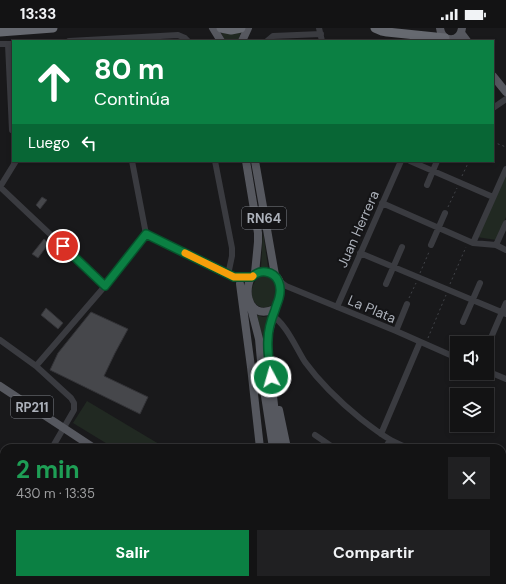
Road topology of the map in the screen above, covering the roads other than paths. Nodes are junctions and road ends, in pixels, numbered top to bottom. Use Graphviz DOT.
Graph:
graph roads {
  1 [pos="53,28"];
  2 [pos="213,28"];
  3 [pos="221,28"];
  4 [pos="241,28"];
  5 [pos="248,28"];
  6 [pos="375,28"];
  7 [pos="440,28"];
  8 [pos="320,31"];
  9 [pos="0,32"];
  10 [pos="455,37"];
  11 [pos="109,40"];
  12 [pos="187,40"];
  13 [pos="220,40"];
  14 [pos="242,40"];
  15 [pos="268,40"];
  16 [pos="0,44"];
  17 [pos="10,44"];
  18 [pos="494,77"];
  19 [pos="506,92"];
  20 [pos="506,99"];
  21 [pos="12,101"];
  22 [pos="494,107"];
  23 [pos="15,162"];
  24 [pos="132,162"];
  25 [pos="215,162"];
  26 [pos="246,162"];
  27 [pos="255,162"];
  28 [pos="401,162"];
  29 [pos="412,162"];
  30 [pos="437,162"];
  31 [pos="506,169"];
  32 [pos="433,171"];
  33 [pos="427,185"];
  34 [pos="0,187"];
  35 [pos="493,197"];
  36 [pos="382,203"];
  37 [pos="445,213"];
  38 [pos="506,222"];
  39 [pos="439,228"];
  40 [pos="146,234"];
  41 [pos="473,243"];
  42 [pos="496,244"];
  43 [pos="432,245"];
  44 [pos="402,248"];
  45 [pos="506,250"];
  46 [pos="360,253"];
  47 [pos="393,267"];
  48 [pos="253,275"];
  49 [pos="231,276"];
  50 [pos="277,278"];
  51 [pos="480,283"];
  52 [pos="240,284"];
  53 [pos="386,284"];
  54 [pos="105,286"];
  55 [pos="473,300"];
  56 [pos="249,301"];
  57 [pos="506,303"];
  58 [pos="407,304"];
  59 [pos="337,307"];
  60 [pos="274,313"];
  61 [pos="504,313"];
  62 [pos="463,322"];
  63 [pos="396,331"];
  64 [pos="492,336"];
  65 [pos="0,340"];
  66 [pos="420,342"];
  67 [pos="450,355"];
  68 [pos="36,366"];
  69 [pos="494,374"];
  70 [pos="271,377"];
  71 [pos="506,379"];
  72 [pos="263,383"];
  73 [pos="0,386"];
  74 [pos="272,424"];
  75 [pos="63,428"];
  76 [pos="380,434"];
  77 [pos="316,435"];
  78 [pos="390,440"];
  79 [pos="54,444"];
  80 [pos="88,444"];
  81 [pos="260,444"];
  82 [pos="264,444"];
  83 [pos="273,444"];
  84 [pos="279,444"];
  85 [pos="286,444"];
  86 [pos="328,444"];
  87 [pos="388,444"];
  88 [pos="399,444"];
  1 -- 9 [label="highway"];
  2 -- 13 [label="main road"];
  3 -- 4 [label="highway"];
  5 -- 14 [label="main road"];
  6 -- 10 [label="highway"];
  7 -- 10 [label="main road"];
  8 -- 15 [label="street"];
  11 -- 12 [label="street"];
  16 -- 17 [label="street"];
  17 -- 21 [label="street"];
  18 -- 19 [label="main road"];
  20 -- 22 [label="street"];
  23 -- 34 [label="street"];
  24 -- 40 [label="street"];
  25 -- 49 [label="street"];
  26 -- 48 [label="main road, RN64"];
  27 -- 50 [label="main road, RN64"];
  28 -- 36 [label="street, Juan Herrera"];
  29 -- 32 [label="street"];
  30 -- 32 [label="street"];
  31 -- 35 [label="street"];
  32 -- 33 [label="street"];
  32 -- 35 [label="street"];
  34 -- 54 [label="street"];
  35 -- 41 [label="street"];
  36 -- 39 [label="street"];
  36 -- 46 [label="street, Juan Herrera"];
  37 -- 39 [label="street"];
  38 -- 42 [label="street"];
  39 -- 41 [label="street"];
  39 -- 43 [label="street"];
  40 -- 49 [label="street"];
  40 -- 54 [label="street"];
  41 -- 42 [label="street"];
  42 -- 45 [label="street"];
  44 -- 47 [label="street"];
  46 -- 47 [label="street"];
  46 -- 59 [label="street, Juan Herrera"];
  47 -- 53 [label="street"];
  47 -- 55 [label="street"];
  48 -- 49 [label="street"];
  48 -- 50 [label="main road"];
  48 -- 56 [label="main road, RN64"];
  49 -- 52 [label="street"];
  50 -- 59 [label="street, La Plata"];
  50 -- 60 [label="main road, RN64"];
  51 -- 55 [label="street"];
  52 -- 56 [label="street"];
  52 -- 81 [label="main road"];
  54 -- 68 [label="street"];
  55 -- 61 [label="street"];
  55 -- 62 [label="street"];
  56 -- 60 [label="main road"];
  56 -- 72 [label="main road"];
  57 -- 61 [label="street"];
  58 -- 63 [label="street"];
  59 -- 63 [label="street, La Plata"];
  60 -- 70 [label="main road"];
  60 -- 76 [label="street"];
  61 -- 64 [label="street"];
  63 -- 66 [label="street, La Plata"];
  65 -- 68 [label="street"];
  66 -- 67 [label="street, La Plata"];
  66 -- 76 [label="street"];
  68 -- 75 [label="street"];
  69 -- 71 [label="street"];
  70 -- 74 [label="main road"];
  70 -- 85 [label="main road"];
  72 -- 74 [label="main road"];
  72 -- 82 [label="main road"];
  73 -- 75 [label="main road, RP211"];
  74 -- 83 [label="main road"];
  74 -- 84 [label="main road"];
  75 -- 79 [label="street"];
  75 -- 80 [label="main road, RP211"];
  76 -- 78 [label="street"];
  77 -- 86 [label="street"];
  78 -- 87 [label="street"];
  78 -- 88 [label="street"];
}
